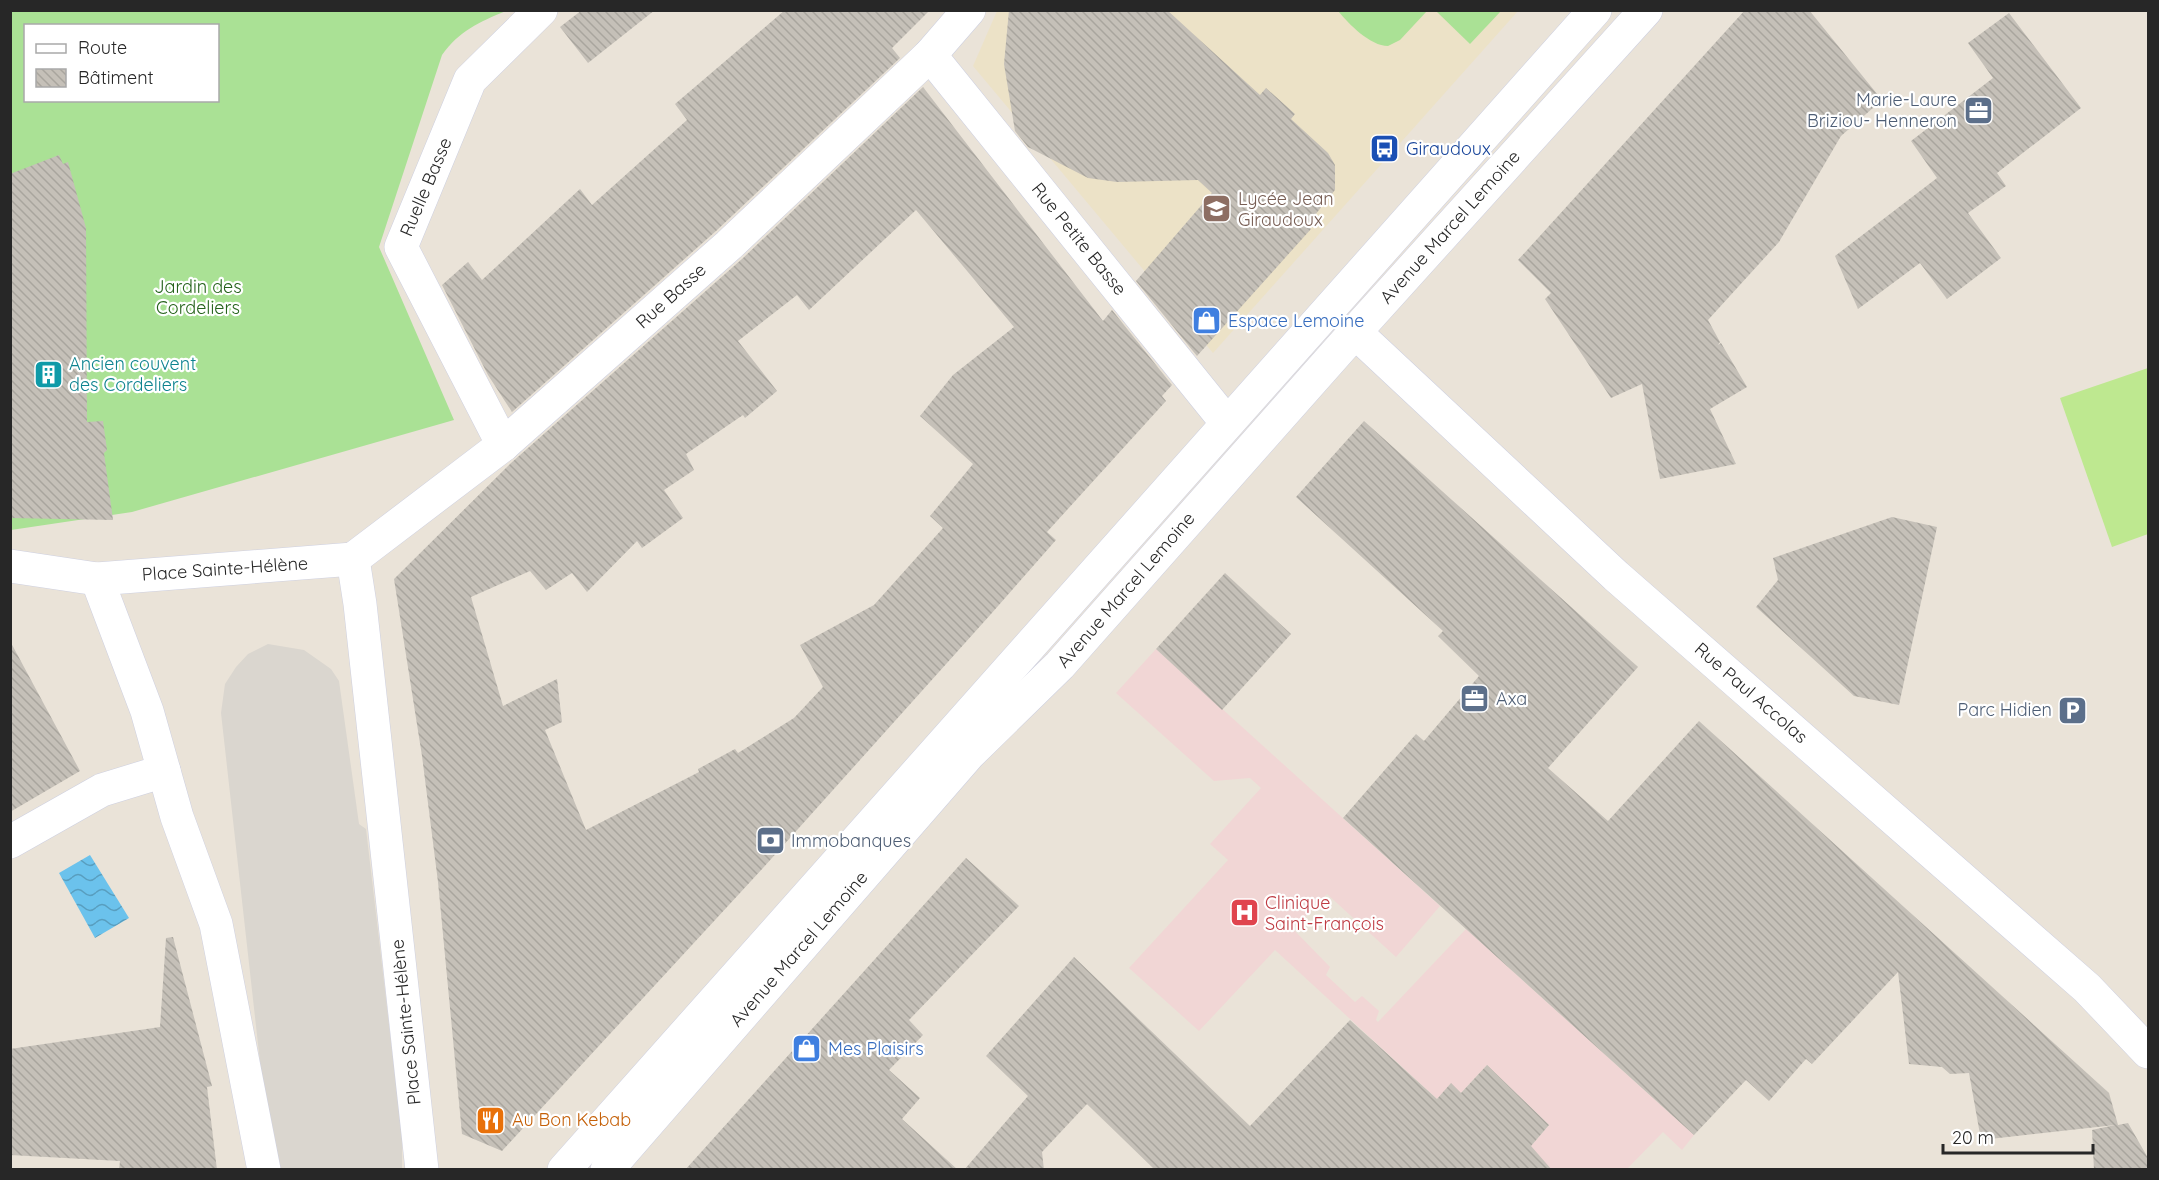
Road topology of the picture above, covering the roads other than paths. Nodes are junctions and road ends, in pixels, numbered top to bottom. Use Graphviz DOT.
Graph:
graph roads {
  1 [pos="541,10"];
  2 [pos="969,10"];
  3 [pos="1595,10"];
  4 [pos="1646,10"];
  5 [pos="930,55"];
  6 [pos="1355,332"];
  7 [pos="1227,423"];
  8 [pos="503,445"];
  9 [pos="353,559"];
  10 [pos="10,566"];
  11 [pos="98,579"];
  12 [pos="1033,641"];
  13 [pos="1060,665"];
  14 [pos="164,771"];
  15 [pos="929,779"];
  16 [pos="10,842"];
  17 [pos="2148,1052"];
  18 [pos="264,1170"];
  19 [pos="422,1170"];
  20 [pos="564,1170"];
  21 [pos="607,1170"];
  1 -- 8 [label="street, Ruelle Basse"];
  2 -- 5 [label="street, Rue Basse"];
  3 -- 7 [label="street, Avenue Marcel Lemoine"];
  4 -- 6 [label="street, Avenue Marcel Lemoine"];
  5 -- 7 [label="street, Rue Petite Basse"];
  5 -- 8 [label="street, Rue Basse"];
  6 -- 13 [label="street, Avenue Marcel Lemoine"];
  6 -- 17 [label="street, Rue Paul Accolas"];
  7 -- 12 [label="street, Avenue Marcel Lemoine"];
  8 -- 9 [label="street, Rue Basse"];
  9 -- 11 [label="street, Place Sainte-Hélène"];
  9 -- 19 [label="street, Place Sainte-Hélène"];
  10 -- 11 [label="street, Place Sainte-Hélène"];
  11 -- 14 [label="street"];
  12 -- 13 [label="street"];
  12 -- 15 [label="street, Avenue Marcel Lemoine"];
  13 -- 15 [label="street, Avenue Marcel Lemoine"];
  14 -- 16 [label="street"];
  14 -- 18 [label="street"];
  15 -- 20 [label="street, Avenue Marcel Lemoine"];
  15 -- 21 [label="street, Avenue Marcel Lemoine"];
}
